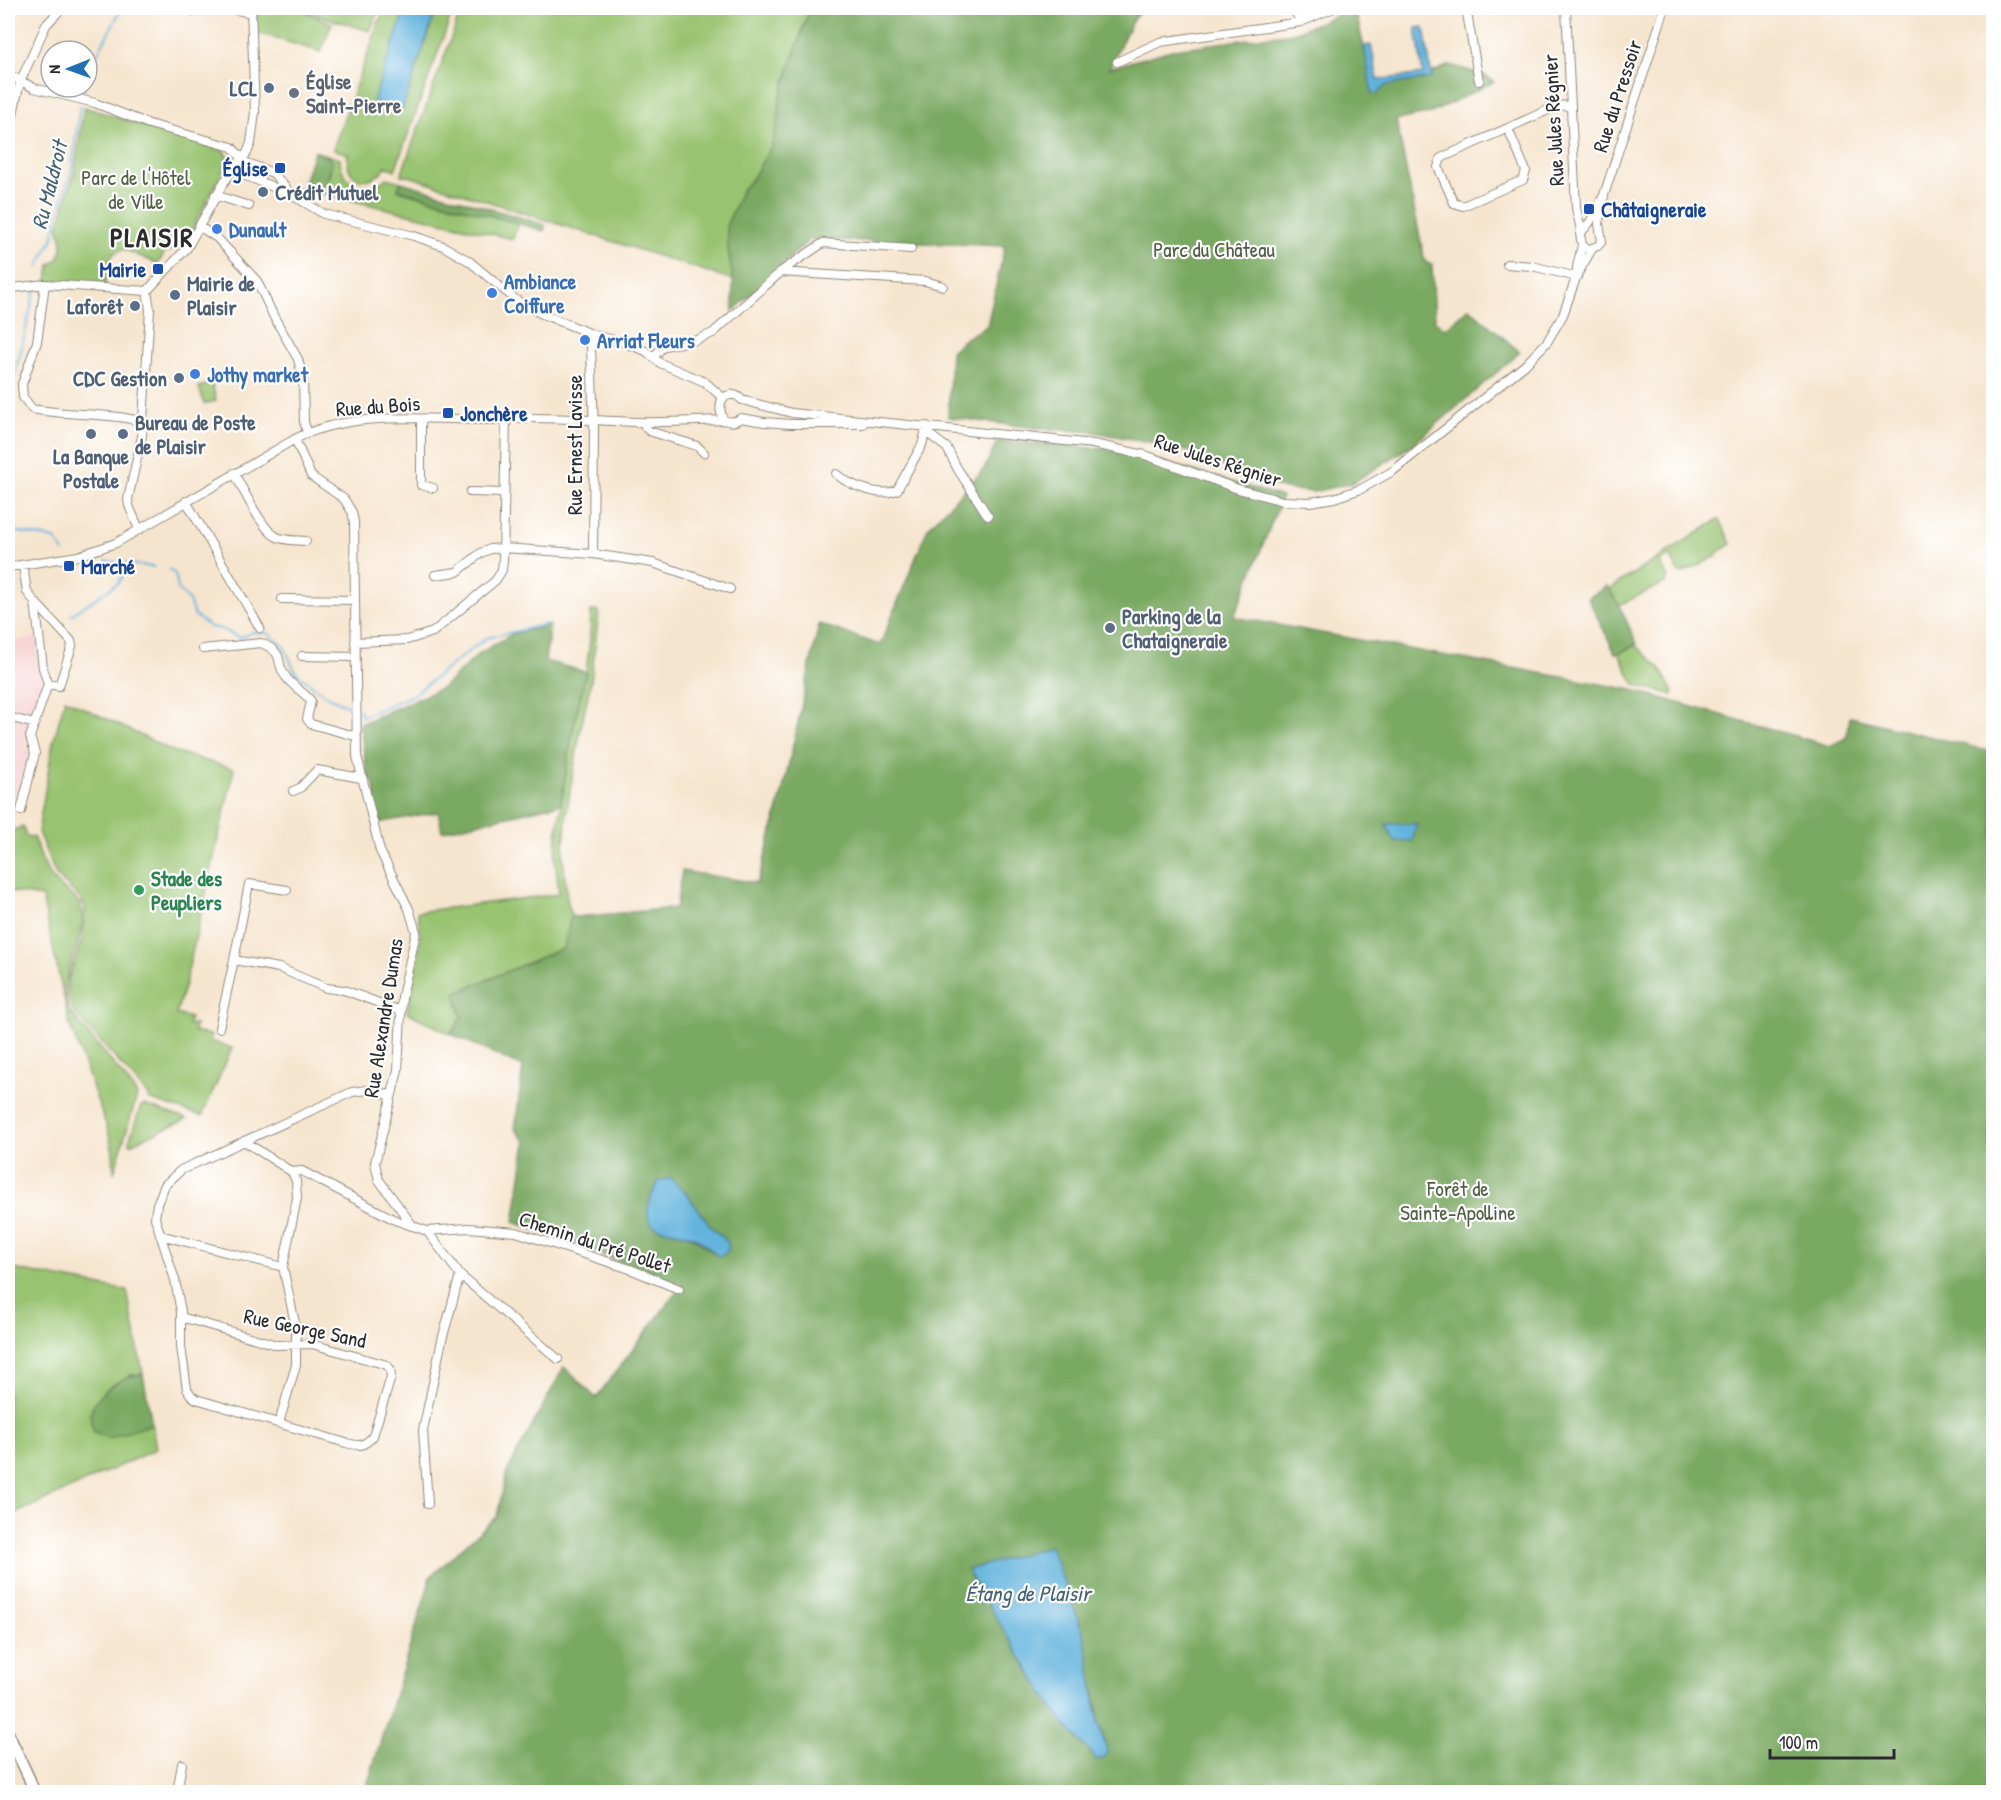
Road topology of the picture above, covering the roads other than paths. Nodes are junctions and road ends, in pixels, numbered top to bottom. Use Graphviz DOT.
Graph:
graph roads {
  1 [pos="62,8"];
  2 [pos="181,8"];
  3 [pos="218,8"];
  4 [pos="228,8"];
  5 [pos="1293,8"];
  6 [pos="1334,8"];
  7 [pos="1466,8"];
  8 [pos="1566,8"];
  9 [pos="1665,8"];
  10 [pos="251,10"];
  11 [pos="1302,22"];
  12 [pos="1117,62"];
  13 [pos="8,74"];
  14 [pos="1479,81"];
  15 [pos="20,82"];
  16 [pos="1571,105"];
  17 [pos="1508,129"];
  18 [pos="8,137"];
  19 [pos="242,159"];
  20 [pos="232,170"];
  21 [pos="215,195"];
  22 [pos="292,195"];
  23 [pos="1604,195"];
  24 [pos="249,206"];
  25 [pos="200,227"];
  26 [pos="1584,228"];
  27 [pos="1600,230"];
  28 [pos="1582,245"];
  29 [pos="911,249"];
  30 [pos="1592,249"];
  31 [pos="1507,264"];
  32 [pos="780,272"];
  33 [pos="1577,276"];
  34 [pos="45,284"];
  35 [pos="942,286"];
  36 [pos="147,291"];
  37 [pos="8,294"];
  38 [pos="594,335"];
  39 [pos="653,357"];
  40 [pos="723,398"];
  41 [pos="742,400"];
  42 [pos="721,408"];
  43 [pos="741,418"];
  44 [pos="421,419"];
  45 [pos="506,420"];
  46 [pos="594,420"];
  47 [pos="724,420"];
  48 [pos="708,421"];
  49 [pos="143,422"];
  50 [pos="645,422"];
  51 [pos="897,423"];
  52 [pos="926,429"];
  53 [pos="307,432"];
  54 [pos="295,439"];
  55 [pos="704,453"];
  56 [pos="234,473"];
  57 [pos="836,474"];
  58 [pos="433,488"];
  59 [pos="470,492"];
  60 [pos="504,493"];
  61 [pos="186,501"];
  62 [pos="988,516"];
  63 [pos="139,529"];
  64 [pos="306,541"];
  65 [pos="503,548"];
  66 [pos="593,554"];
  67 [pos="23,566"];
  68 [pos="8,567"];
  69 [pos="435,575"];
  70 [pos="730,589"];
  71 [pos="282,599"];
  72 [pos="355,600"];
  73 [pos="35,603"];
  74 [pos="260,628"];
  75 [pos="355,642"];
  76 [pos="203,650"];
  77 [pos="302,656"];
  78 [pos="355,657"];
  79 [pos="48,684"];
  80 [pos="8,717"];
  81 [pos="35,724"];
  82 [pos="356,736"];
  83 [pos="361,778"];
  84 [pos="293,791"];
  85 [pos="21,811"];
  86 [pos="287,890"];
  87 [pos="234,960"];
  88 [pos="401,1011"];
  89 [pos="219,1028"];
  90 [pos="390,1095"];
  91 [pos="244,1141"];
  92 [pos="292,1172"];
  93 [pos="413,1226"];
  94 [pos="427,1232"];
  95 [pos="160,1235"];
  96 [pos="283,1267"];
  97 [pos="460,1275"];
  98 [pos="679,1289"];
  99 [pos="181,1317"];
  100 [pos="296,1344"];
  101 [pos="558,1359"];
  102 [pos="279,1423"];
  103 [pos="428,1504"];
  104 [pos="8,1733"];
  105 [pos="14,1745"];
  106 [pos="182,1764"];
  107 [pos="29,1792"];
  108 [pos="34,1792"];
  109 [pos="177,1792"];
  1 -- 15 [label="street"];
  2 -- 3 [label="street"];
  4 -- 10 [label="street"];
  5 -- 11 [label="street"];
  6 -- 11 [label="street"];
  7 -- 14 [label="street"];
  8 -- 16 [label="street, Rue Jules Régnier"];
  9 -- 23 [label="street, Rue du Pressoir"];
  10 -- 19 [label="street"];
  11 -- 12 [label="street"];
  13 -- 15 [label="street"];
  15 -- 18 [label="street"];
  15 -- 19 [label="street"];
  16 -- 17 [label="street"];
  16 -- 26 [label="street, Rue Jules Régnier"];
  17 -- 17 [label="street"];
  19 -- 20 [label="street"];
  19 -- 22 [label="street"];
  20 -- 21 [label="street"];
  20 -- 22 [label="street"];
  21 -- 24 [label="street"];
  21 -- 25 [label="street"];
  22 -- 38 [label="street"];
  23 -- 26 [label="street, Rue du Pressoir"];
  23 -- 27 [label="street, Rue du Pressoir"];
  25 -- 36 [label="street"];
  25 -- 53 [label="street"];
  26 -- 27 [label="street"];
  26 -- 28 [label="street"];
  27 -- 30 [label="street"];
  28 -- 30 [label="street"];
  28 -- 33 [label="street"];
  29 -- 32 [label="street"];
  30 -- 33 [label="street"];
  31 -- 33 [label="street"];
  32 -- 35 [label="street"];
  32 -- 39 [label="street"];
  33 -- 52 [label="street, Rue Jules Régnier"];
  34 -- 36 [label="street"];
  34 -- 37 [label="street"];
  34 -- 49 [label="street"];
  36 -- 49 [label="street"];
  38 -- 39 [label="street"];
  38 -- 46 [label="street, Rue Ernest Lavisse"];
  39 -- 40 [label="street"];
  40 -- 41 [label="street"];
  40 -- 42 [label="street"];
  41 -- 43 [label="street"];
  41 -- 51 [label="street, Rue Jules Régnier"];
  42 -- 47 [label="street"];
  42 -- 48 [label="street"];
  43 -- 47 [label="street"];
  43 -- 51 [label="street, Rue Jules Régnier"];
  44 -- 45 [label="street, Rue du Bois"];
  44 -- 53 [label="street, Rue du Bois"];
  44 -- 58 [label="street"];
  45 -- 46 [label="street, Rue du Bois"];
  45 -- 60 [label="street"];
  46 -- 50 [label="street, Rue du Bois"];
  46 -- 66 [label="street, Rue Ernest Lavisse"];
  47 -- 48 [label="street, Rue du Bois"];
  48 -- 50 [label="street, Rue du Bois"];
  49 -- 63 [label="street"];
  50 -- 55 [label="street"];
  51 -- 52 [label="street, Rue Jules Régnier"];
  52 -- 57 [label="street"];
  52 -- 62 [label="street"];
  53 -- 54 [label="street, Rue du Bois"];
  54 -- 56 [label="street, Rue du Bois"];
  54 -- 72 [label="street, Rue Alexandre Dumas"];
  56 -- 61 [label="street, Rue du Bois"];
  56 -- 64 [label="street"];
  59 -- 60 [label="street"];
  60 -- 65 [label="street"];
  61 -- 63 [label="street, Rue du Bois"];
  61 -- 74 [label="street"];
  63 -- 67 [label="street, Rue du Bois"];
  65 -- 66 [label="street"];
  65 -- 69 [label="street"];
  65 -- 75 [label="street"];
  66 -- 70 [label="street"];
  67 -- 68 [label="street, Rue du Bois"];
  67 -- 73 [label="street"];
  71 -- 72 [label="street"];
  72 -- 75 [label="street, Rue Alexandre Dumas"];
  73 -- 79 [label="street"];
  73 -- 79 [label="street"];
  75 -- 78 [label="street, Rue Alexandre Dumas"];
  76 -- 82 [label="street"];
  77 -- 78 [label="street"];
  78 -- 82 [label="street, Rue Alexandre Dumas"];
  79 -- 81 [label="street"];
  80 -- 81 [label="street"];
  81 -- 85 [label="street"];
  82 -- 83 [label="street, Rue Alexandre Dumas"];
  83 -- 84 [label="street"];
  83 -- 88 [label="street, Rue Alexandre Dumas"];
  86 -- 87 [label="street"];
  87 -- 88 [label="street"];
  87 -- 89 [label="street"];
  88 -- 90 [label="street, Rue Alexandre Dumas"];
  90 -- 91 [label="street"];
  90 -- 93 [label="street, Rue Alexandre Dumas"];
  91 -- 92 [label="street"];
  91 -- 95 [label="street"];
  92 -- 93 [label="street"];
  92 -- 96 [label="street"];
  93 -- 94 [label="street"];
  94 -- 97 [label="street"];
  94 -- 98 [label="street, Chemin du Pré Pollet"];
  95 -- 96 [label="street"];
  95 -- 99 [label="street"];
  96 -- 100 [label="street"];
  97 -- 101 [label="street"];
  97 -- 103 [label="street"];
  99 -- 100 [label="street, Rue George Sand"];
  99 -- 102 [label="street"];
  100 -- 102 [label="street"];
  100 -- 102 [label="street, Rue George Sand"];
  104 -- 105 [label="main road"];
  105 -- 107 [label="main road"];
  105 -- 108 [label="main road"];
  106 -- 109 [label="street"];
}
